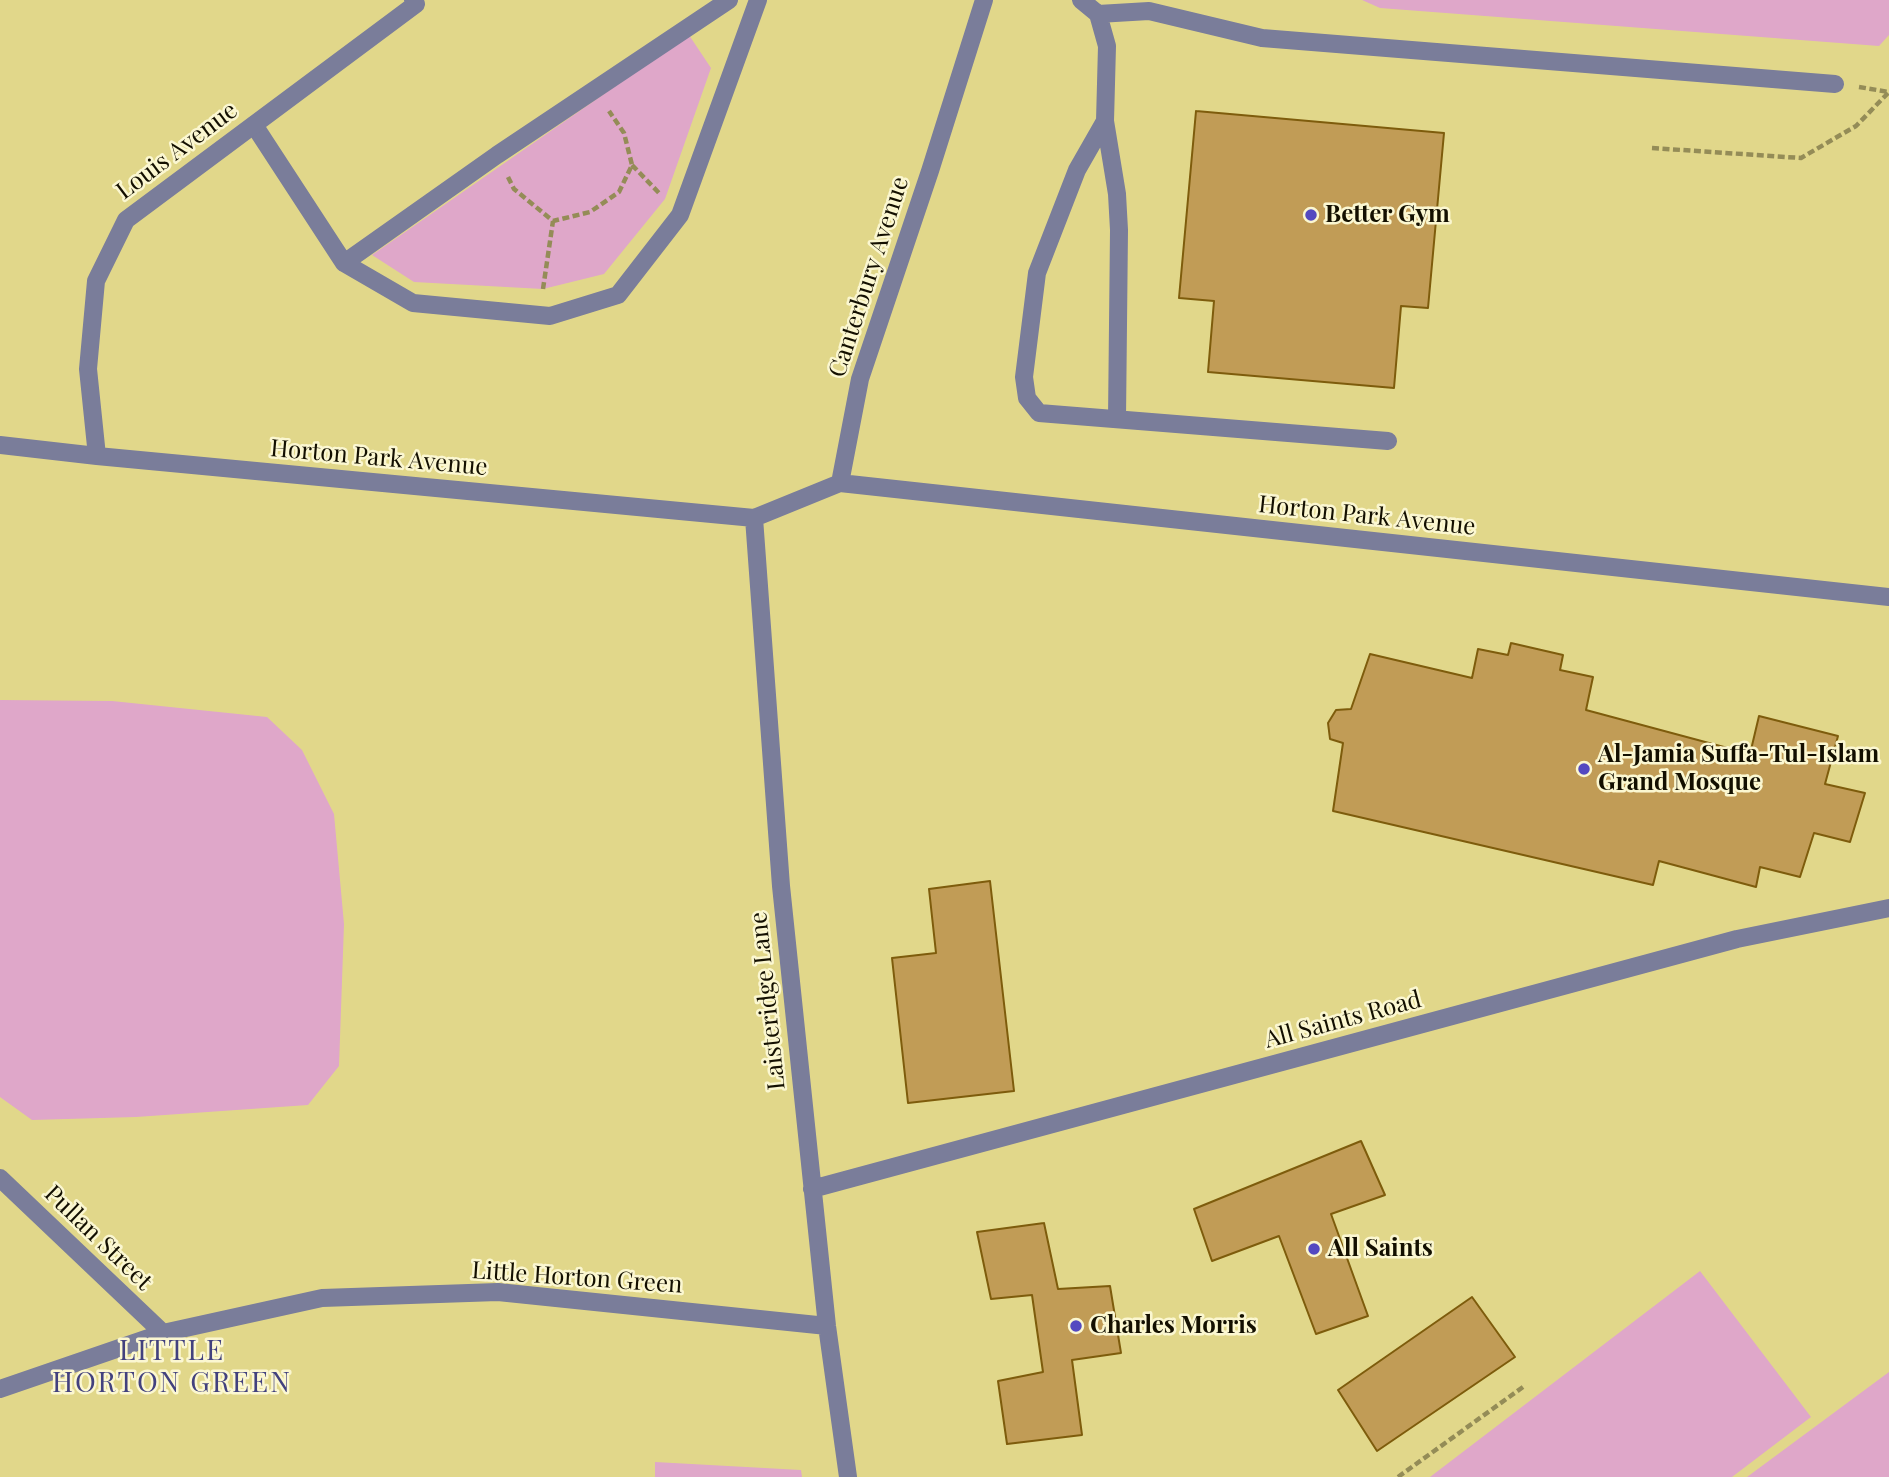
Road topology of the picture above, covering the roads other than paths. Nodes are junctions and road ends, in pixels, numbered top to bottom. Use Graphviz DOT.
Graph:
graph roads {
  1 [pos="729,0"];
  2 [pos="758,0"];
  3 [pos="984,0"];
  4 [pos="1080,0"];
  5 [pos="417,1"];
  6 [pos="1098,14"];
  7 [pos="1835,83"];
  8 [pos="1105,121"];
  9 [pos="254,125"];
  10 [pos="344,264"];
  11 [pos="1117,419"];
  12 [pos="1388,441"];
  13 [pos="0,445"];
  14 [pos="97,456"];
  15 [pos="840,484"];
  16 [pos="754,518"];
  17 [pos="1889,597"];
  18 [pos="1889,908"];
  19 [pos="0,1178"];
  20 [pos="813,1189"];
  21 [pos="827,1326"];
  22 [pos="163,1333"];
  23 [pos="0,1389"];
  24 [pos="848,1477"];
  1 -- 10 [label="street"];
  2 -- 10 [label="street"];
  3 -- 15 [label="street, Canterbury Avenue"];
  4 -- 6 [label="street"];
  5 -- 9 [label="street, Louis Avenue"];
  6 -- 7 [label="street"];
  6 -- 8 [label="street"];
  8 -- 11 [label="street"];
  8 -- 11 [label="street"];
  9 -- 10 [label="street"];
  9 -- 14 [label="street, Louis Avenue"];
  11 -- 12 [label="street"];
  13 -- 14 [label="street, Horton Park Avenue"];
  14 -- 16 [label="street, Horton Park Avenue"];
  15 -- 16 [label="street"];
  15 -- 17 [label="street, Horton Park Avenue"];
  16 -- 20 [label="street, Laisteridge Lane"];
  18 -- 20 [label="street, All Saints Road"];
  19 -- 22 [label="street, Pullan Street"];
  20 -- 21 [label="street, Laisteridge Lane"];
  21 -- 22 [label="street, Little Horton Green"];
  21 -- 24 [label="street, Laisteridge Lane"];
  22 -- 23 [label="street, Little Horton Green"];
}
